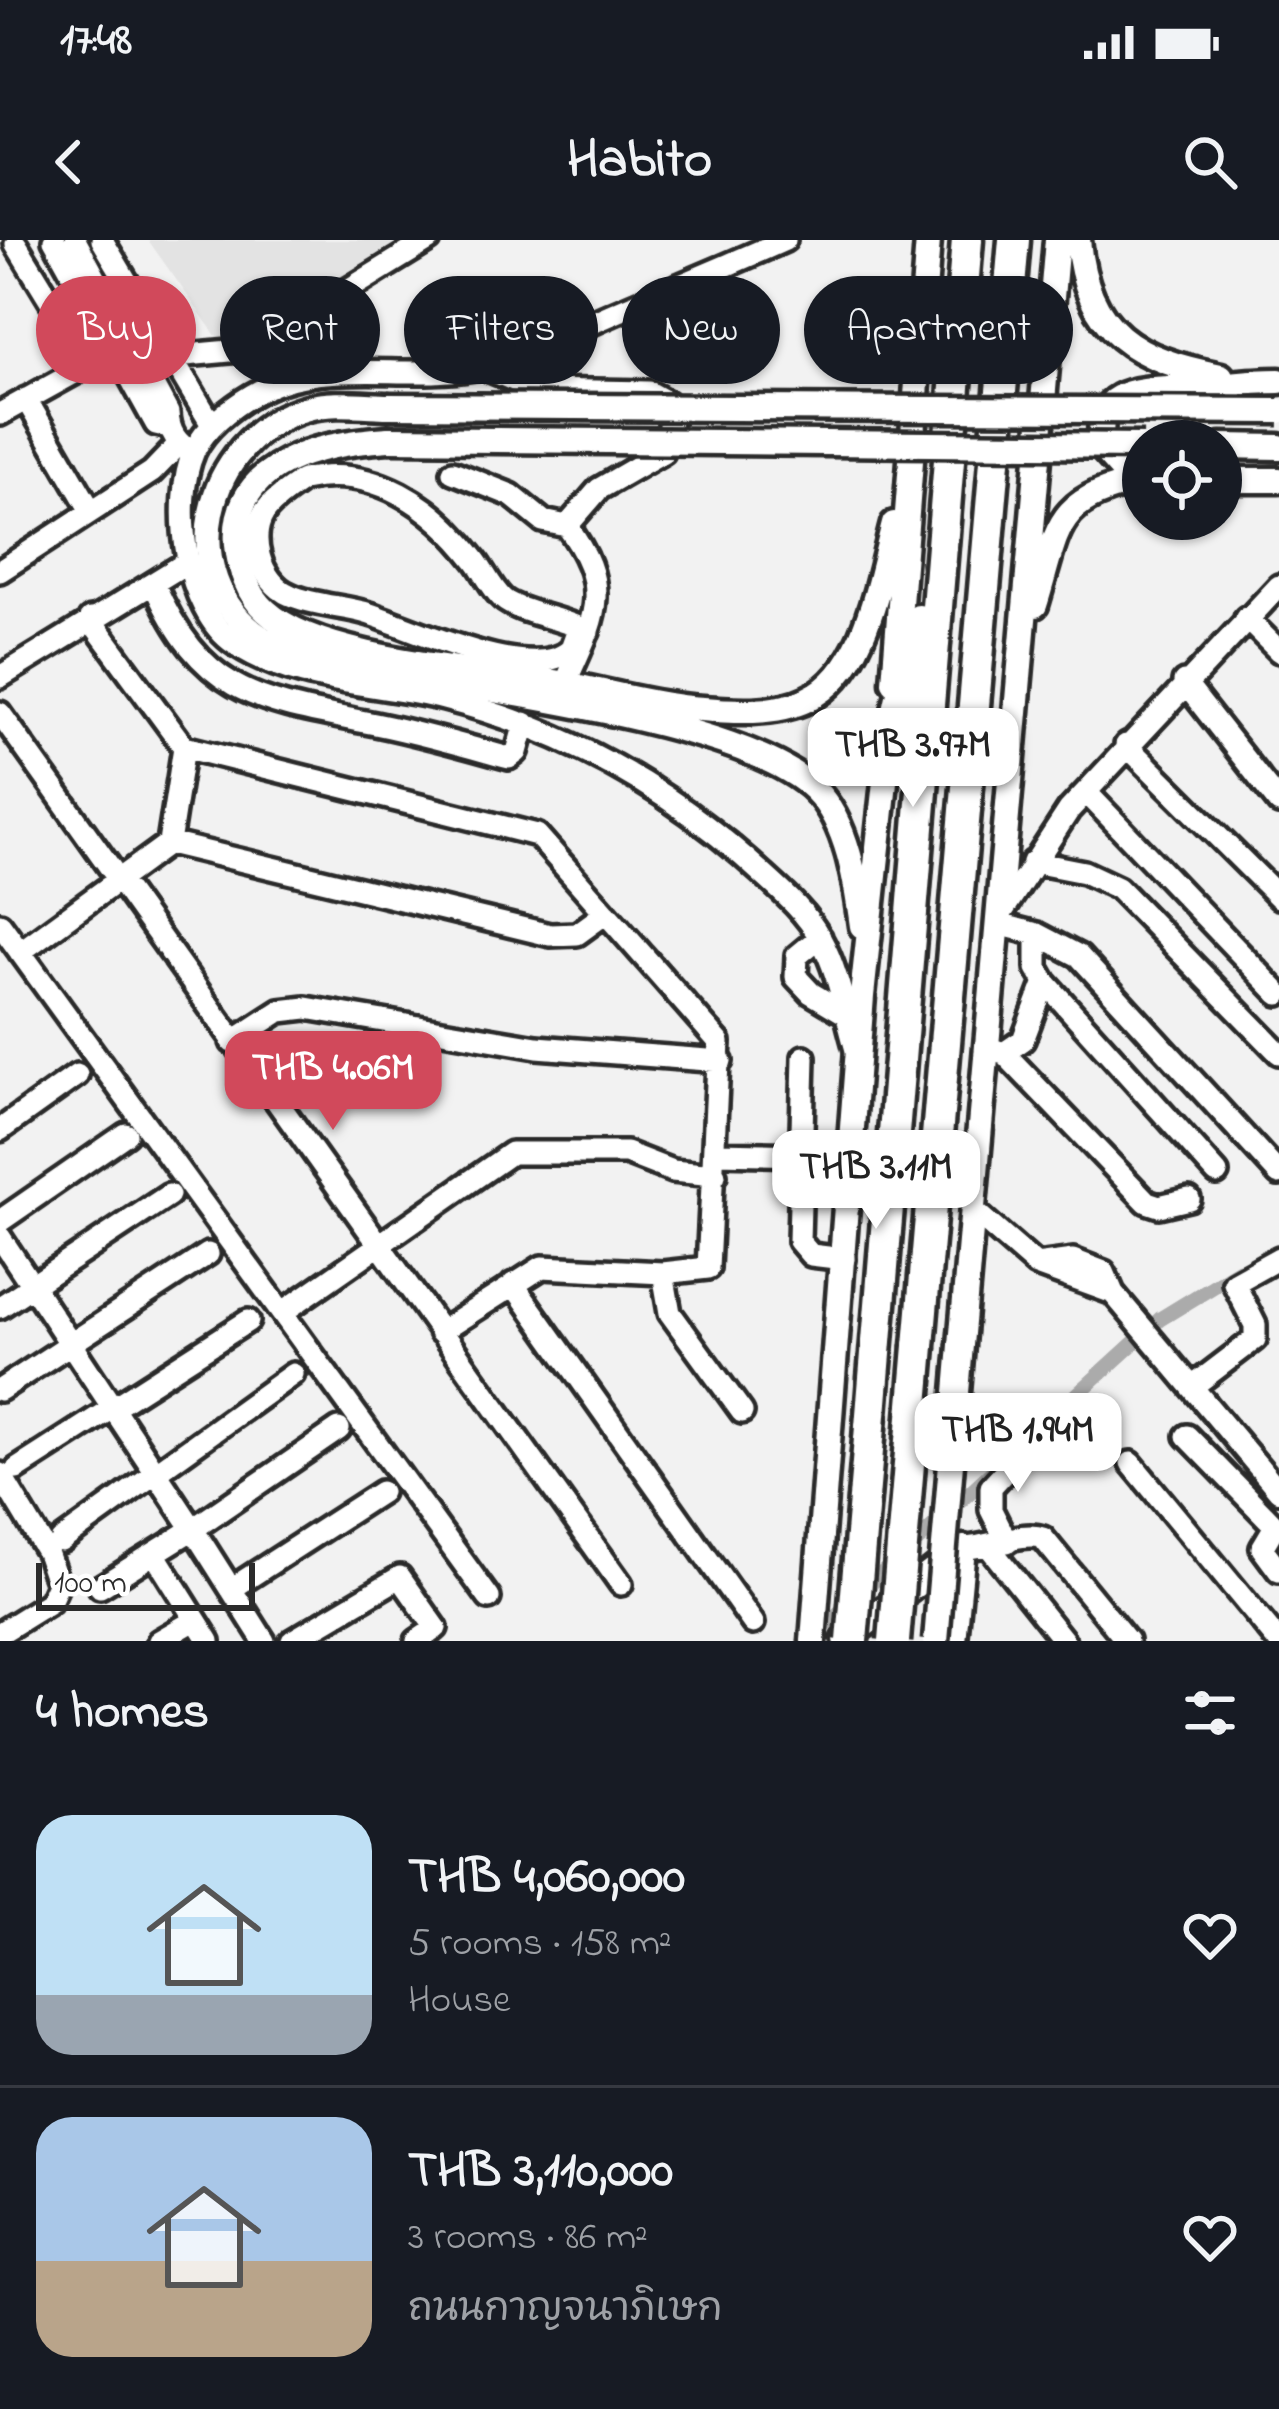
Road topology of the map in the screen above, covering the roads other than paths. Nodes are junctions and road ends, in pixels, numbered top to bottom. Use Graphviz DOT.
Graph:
graph roads {
  1 [pos="54,240"];
  2 [pos="75,240"];
  3 [pos="103,240"];
  4 [pos="429,240"];
  5 [pos="785,240"];
  6 [pos="928,240"];
  7 [pos="967,240"];
  8 [pos="1014,240"];
  9 [pos="1057,240"];
  10 [pos="1078,240"];
  11 [pos="16,244"];
  12 [pos="73,276"];
  13 [pos="124,276"];
  14 [pos="36,277"];
  15 [pos="598,321"];
  16 [pos="196,354"];
  17 [pos="404,370"];
  18 [pos="1250,381"];
  19 [pos="1279,381"];
  20 [pos="53,384"];
  21 [pos="133,384"];
  22 [pos="190,384"];
  23 [pos="523,384"];
  24 [pos="26,399"];
  25 [pos="1279,411"];
  26 [pos="0,414"];
  27 [pos="212,424"];
  28 [pos="180,442"];
  29 [pos="1122,446"];
  30 [pos="1242,446"];
  31 [pos="1279,447"];
  32 [pos="910,464"];
  33 [pos="1122,470"];
  34 [pos="453,472"];
  35 [pos="1242,480"];
  36 [pos="1279,480"];
  37 [pos="1122,486"];
  38 [pos="92,511"];
  39 [pos="567,526"];
  40 [pos="941,551"];
  41 [pos="186,562"];
  42 [pos="0,571"];
  43 [pos="154,584"];
  44 [pos="1279,586"];
  45 [pos="1246,618"];
  46 [pos="90,619"];
  47 [pos="583,629"];
  48 [pos="1279,651"];
  49 [pos="1019,655"];
  50 [pos="0,677"];
  51 [pos="1184,682"];
  52 [pos="565,684"];
  53 [pos="0,713"];
  54 [pos="525,723"];
  55 [pos="1126,745"];
  56 [pos="184,747"];
  57 [pos="889,749"];
  58 [pos="1086,793"];
  59 [pos="1279,803"];
  60 [pos="169,843"];
  61 [pos="1033,862"];
  62 [pos="117,878"];
  63 [pos="1279,897"];
  64 [pos="606,913"];
  65 [pos="999,921"];
  66 [pos="0,924"];
  67 [pos="1037,934"];
  68 [pos="820,938"];
  69 [pos="20,952"];
  70 [pos="866,958"];
  71 [pos="1045,982"];
  72 [pos="1279,994"];
  73 [pos="846,1014"];
  74 [pos="232,1042"];
  75 [pos="996,1051"];
  76 [pos="1279,1052"];
  77 [pos="858,1056"];
  78 [pos="804,1057"];
  79 [pos="721,1061"];
  80 [pos="77,1075"];
  81 [pos="0,1130"];
  82 [pos="126,1135"];
  83 [pos="800,1156"];
  84 [pos="851,1156"];
  85 [pos="716,1164"];
  86 [pos="1217,1173"];
  87 [pos="1279,1174"];
  88 [pos="169,1196"];
  89 [pos="1189,1198"];
  90 [pos="974,1210"];
  91 [pos="0,1221"];
  92 [pos="0,1237"];
  93 [pos="379,1244"];
  94 [pos="208,1254"];
  95 [pos="1279,1258"];
  96 [pos="844,1259"];
  97 [pos="663,1274"];
  98 [pos="513,1284"];
  99 [pos="34,1288"];
  100 [pos="0,1306"];
  101 [pos="284,1312"];
  102 [pos="248,1321"];
  103 [pos="440,1332"];
  104 [pos="73,1346"];
  105 [pos="293,1374"];
  106 [pos="1192,1388"];
  107 [pos="0,1390"];
  108 [pos="114,1409"];
  109 [pos="742,1412"];
  110 [pos="339,1429"];
  111 [pos="1187,1436"];
  112 [pos="1025,1450"];
  113 [pos="1131,1463"];
  114 [pos="9,1471"];
  115 [pos="155,1472"];
  116 [pos="1279,1491"];
  117 [pos="381,1492"];
  118 [pos="23,1513"];
  119 [pos="0,1525"];
  120 [pos="193,1529"];
  121 [pos="61,1540"];
  122 [pos="999,1545"];
  123 [pos="964,1548"];
  124 [pos="154,1555"];
  125 [pos="1279,1570"];
  126 [pos="621,1584"];
  127 [pos="100,1587"];
  128 [pos="231,1589"];
  129 [pos="489,1598"];
  130 [pos="26,1618"];
  131 [pos="196,1619"];
  132 [pos="753,1623"];
  133 [pos="0,1633"];
  134 [pos="39,1641"];
  135 [pos="159,1641"];
  136 [pos="209,1641"];
  137 [pos="264,1641"];
  138 [pos="292,1641"];
  139 [pos="417,1641"];
  140 [pos="813,1641"];
  141 [pos="848,1641"];
  142 [pos="894,1641"];
  143 [pos="936,1641"];
  144 [pos="954,1641"];
  145 [pos="1064,1641"];
  146 [pos="1127,1641"];
  147 [pos="1278,1641"];
  1 -- 12 [label="street"];
  2 -- 28 [label="street"];
  3 -- 13 [label="street"];
  4 -- 16 [label="street"];
  5 -- 15 [label="street"];
  6 -- 32 [label="main road"];
  7 -- 40 [label="highway"];
  8 -- 142 [label="highway, bridge"];
  9 -- 49 [label="main road"];
  10 -- 18 [label="main road"];
  11 -- 14 [label="street"];
  17 -- 27 [label="street"];
  18 -- 19 [label="main road"];
  18 -- 33 [label="main road"];
  20 -- 24 [label="street"];
  21 -- 28 [label="street"];
  22 -- 27 [label="street"];
  23 -- 39 [label="street"];
  24 -- 26 [label="street"];
  24 -- 38 [label="street"];
  25 -- 70 [label="main road, bridge"];
  27 -- 28 [label="street"];
  28 -- 38 [label="street"];
  28 -- 41 [label="street"];
  29 -- 52 [label="main road, bridge"];
  30 -- 31 [label="main road"];
  32 -- 52 [label="main road"];
  32 -- 57 [label="main road"];
  34 -- 39 [label="street"];
  35 -- 36 [label="main road"];
  37 -- 49 [label="main road"];
  38 -- 42 [label="street"];
  39 -- 47 [label="street"];
  40 -- 57 [label="highway"];
  40 -- 141 [label="highway, bridge"];
  41 -- 43 [label="street"];
  41 -- 54 [label="street"];
  43 -- 46 [label="street"];
  43 -- 54 [label="street"];
  44 -- 45 [label="street"];
  45 -- 48 [label="street"];
  45 -- 51 [label="street"];
  46 -- 50 [label="street"];
  46 -- 56 [label="street"];
  47 -- 47 [label="street"];
  47 -- 52 [label="street"];
  49 -- 65 [label="main road"];
  51 -- 55 [label="street"];
  51 -- 59 [label="street"];
  53 -- 62 [label="street"];
  54 -- 68 [label="street"];
  55 -- 58 [label="street"];
  55 -- 63 [label="street"];
  56 -- 60 [label="street"];
  56 -- 64 [label="street"];
  57 -- 70 [label="main road"];
  58 -- 61 [label="street"];
  58 -- 72 [label="street"];
  60 -- 62 [label="street"];
  60 -- 64 [label="street"];
  61 -- 65 [label="street"];
  61 -- 76 [label="street"];
  62 -- 69 [label="street"];
  62 -- 74 [label="street"];
  64 -- 79 [label="street"];
  65 -- 67 [label="street"];
  65 -- 75 [label="main road"];
  66 -- 69 [label="street"];
  67 -- 71 [label="street"];
  67 -- 87 [label="street"];
  68 -- 73 [label="street"];
  68 -- 73 [label="street"];
  69 -- 101 [label="street"];
  70 -- 77 [label="main road"];
  71 -- 75 [label="street"];
  71 -- 86 [label="street"];
  73 -- 77 [label="street"];
  74 -- 79 [label="street"];
  74 -- 93 [label="street"];
  75 -- 89 [label="street"];
  75 -- 90 [label="main road"];
  77 -- 84 [label="main road"];
  78 -- 83 [label="street"];
  79 -- 85 [label="street"];
  80 -- 81 [label="street"];
  82 -- 91 [label="street"];
  83 -- 84 [label="street"];
  83 -- 85 [label="street"];
  83 -- 96 [label="street"];
  84 -- 96 [label="main road"];
  85 -- 93 [label="street"];
  85 -- 97 [label="street"];
  88 -- 99 [label="street"];
  90 -- 106 [label="street"];
  90 -- 143 [label="main road, bridge"];
  92 -- 99 [label="street"];
  93 -- 101 [label="street"];
  93 -- 103 [label="street"];
  94 -- 104 [label="street"];
  95 -- 106 [label="street"];
  96 -- 140 [label="main road"];
  97 -- 98 [label="street"];
  97 -- 109 [label="street"];
  98 -- 103 [label="street"];
  98 -- 132 [label="street"];
  99 -- 100 [label="street"];
  99 -- 104 [label="street"];
  101 -- 129 [label="street"];
  102 -- 108 [label="street"];
  103 -- 126 [label="street"];
  104 -- 107 [label="street"];
  104 -- 108 [label="street"];
  105 -- 115 [label="street"];
  106 -- 116 [label="street"];
  108 -- 114 [label="street"];
  108 -- 115 [label="street"];
  110 -- 120 [label="street"];
  111 -- 125 [label="street"];
  112 -- 122 [label="street"];
  113 -- 147 [label="street"];
  114 -- 118 [label="street"];
  115 -- 120 [label="street"];
  115 -- 121 [label="street"];
  117 -- 128 [label="street"];
  118 -- 119 [label="street"];
  118 -- 130 [label="street"];
  120 -- 124 [label="street"];
  120 -- 128 [label="street"];
  122 -- 123 [label="street"];
  122 -- 145 [label="street"];
  122 -- 146 [label="street"];
  123 -- 141 [label="main road"];
  123 -- 144 [label="main road"];
  124 -- 127 [label="street"];
  124 -- 131 [label="street"];
  128 -- 137 [label="street"];
  130 -- 133 [label="street"];
  130 -- 134 [label="street"];
  131 -- 135 [label="street"];
  131 -- 136 [label="street"];
  138 -- 139 [label="street"];
}
